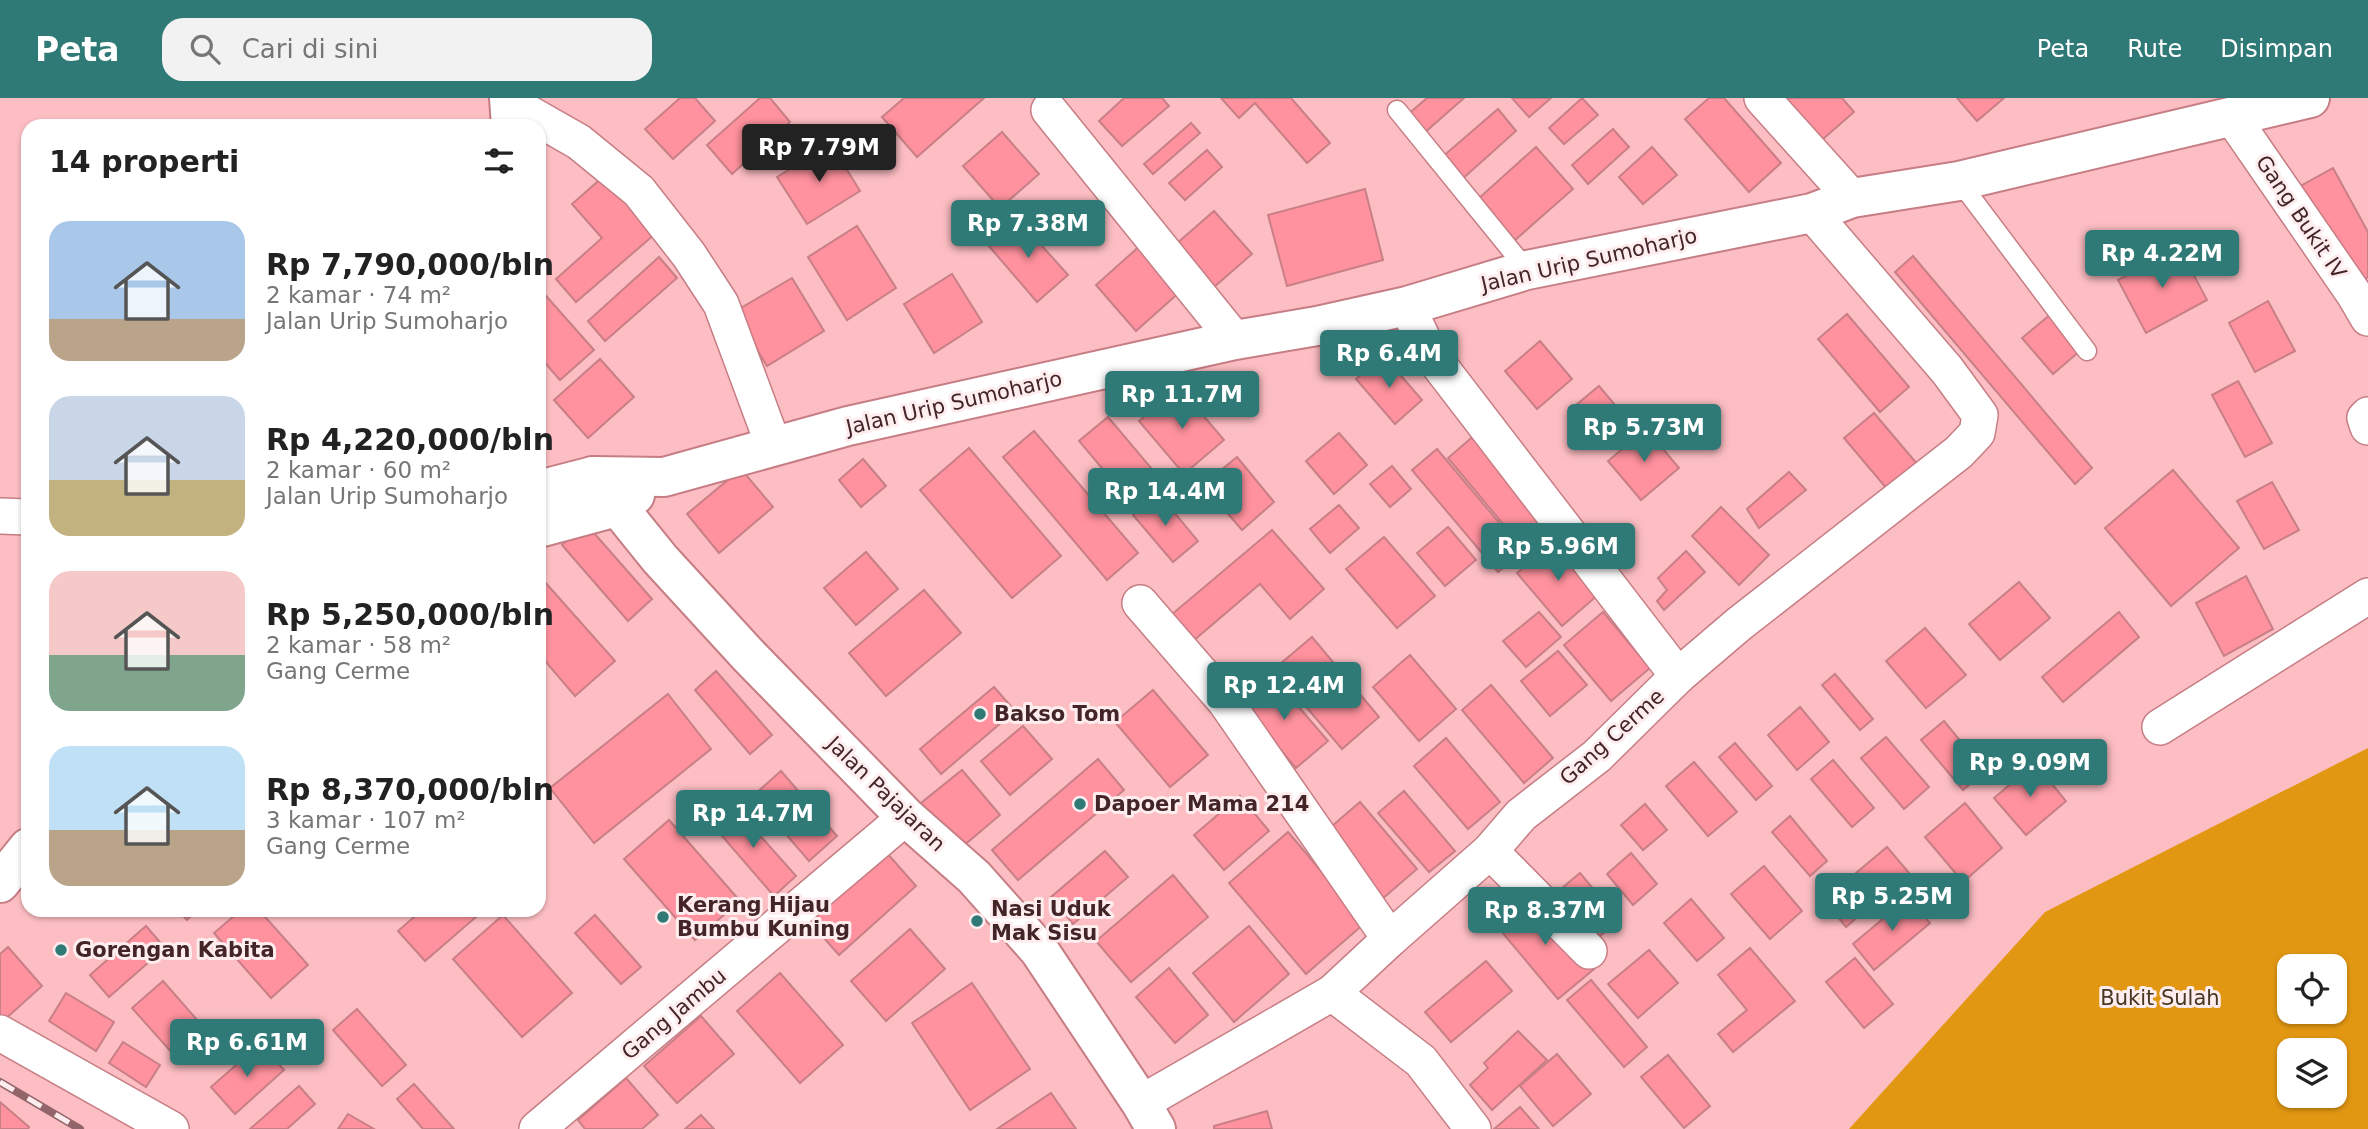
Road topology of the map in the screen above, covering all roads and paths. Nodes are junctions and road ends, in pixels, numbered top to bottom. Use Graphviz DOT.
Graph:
graph roads {
  1 [pos="1762,98"];
  2 [pos="2310,98"];
  3 [pos="510,109"];
  4 [pos="1049,110"];
  5 [pos="1397,110"];
  6 [pos="2232,117"];
  7 [pos="531,119"];
  8 [pos="546,126"];
  9 [pos="1959,181"];
  10 [pos="1852,198"];
  11 [pos="1812,213"];
  12 [pos="1527,270"];
  13 [pos="1407,306"];
  14 [pos="2368,318"];
  15 [pos="1236,340"];
  16 [pos="2087,351"];
  17 [pos="2368,415"];
  18 [pos="2368,426"];
  19 [pos="774,447"];
  20 [pos="593,476"];
  21 [pos="664,477"];
  22 [pos="546,488"];
  23 [pos="617,507"];
  24 [pos="0,516"];
  25 [pos="21,517"];
  26 [pos="546,526"];
  27 [pos="2368,596"];
  28 [pos="1140,603"];
  29 [pos="1678,677"];
  30 [pos="2160,726"];
  31 [pos="906,817"];
  32 [pos="1490,851"];
  33 [pos="21,857"];
  34 [pos="0,883"];
  35 [pos="1390,939"];
  36 [pos="1589,951"];
  37 [pos="1332,993"];
  38 [pos="0,1033"];
  39 [pos="1149,1116"];
  40 [pos="171,1129"];
  41 [pos="537,1129"];
  42 [pos="1473,1129"];
  1 -- 10 [label="street"];
  2 -- 6 [label="main road, Jalan Urip Sumoharjo"];
  3 -- 7 [label="street"];
  4 -- 15 [label="street"];
  5 -- 12 [label="lane"];
  6 -- 9 [label="main road, Jalan Urip Sumoharjo"];
  6 -- 14 [label="street, Gang Bukit IV"];
  8 -- 19 [label="street"];
  9 -- 10 [label="main road, Jalan Urip Sumoharjo"];
  9 -- 16 [label="lane"];
  10 -- 11 [label="main road, Jalan Urip Sumoharjo"];
  11 -- 12 [label="main road, Jalan Urip Sumoharjo"];
  11 -- 29 [label="street"];
  12 -- 13 [label="main road, Jalan Urip Sumoharjo"];
  13 -- 15 [label="main road, Jalan Urip Sumoharjo"];
  13 -- 29 [label="street, Gang Cerme"];
  15 -- 19 [label="main road, Jalan Urip Sumoharjo"];
  17 -- 18 [label="street"];
  19 -- 21 [label="main road, Jalan Urip Sumoharjo"];
  20 -- 21 [label="main road, Jalan Urip Sumoharjo"];
  20 -- 22 [label="main road, Jalan Urip Sumoharjo"];
  20 -- 23 [label="main road, Jalan Pajajaran"];
  21 -- 23 [label="main road, Jalan Urip Sumoharjo"];
  23 -- 26 [label="main road, Jalan Urip Sumoharjo"];
  23 -- 31 [label="main road, Jalan Pajajaran"];
  24 -- 25 [label="street"];
  27 -- 30 [label="street"];
  28 -- 35 [label="street"];
  29 -- 32 [label="street, Gang Cerme"];
  31 -- 39 [label="main road, Jalan Pajajaran"];
  31 -- 41 [label="street, Gang Jambu"];
  32 -- 35 [label="street, Gang Cerme"];
  32 -- 36 [label="street"];
  33 -- 34 [label="main road"];
  35 -- 37 [label="street, Gang Cerme"];
  37 -- 39 [label="street, Gang Cerme"];
  37 -- 42 [label="street"];
  38 -- 40 [label="street"];
}
